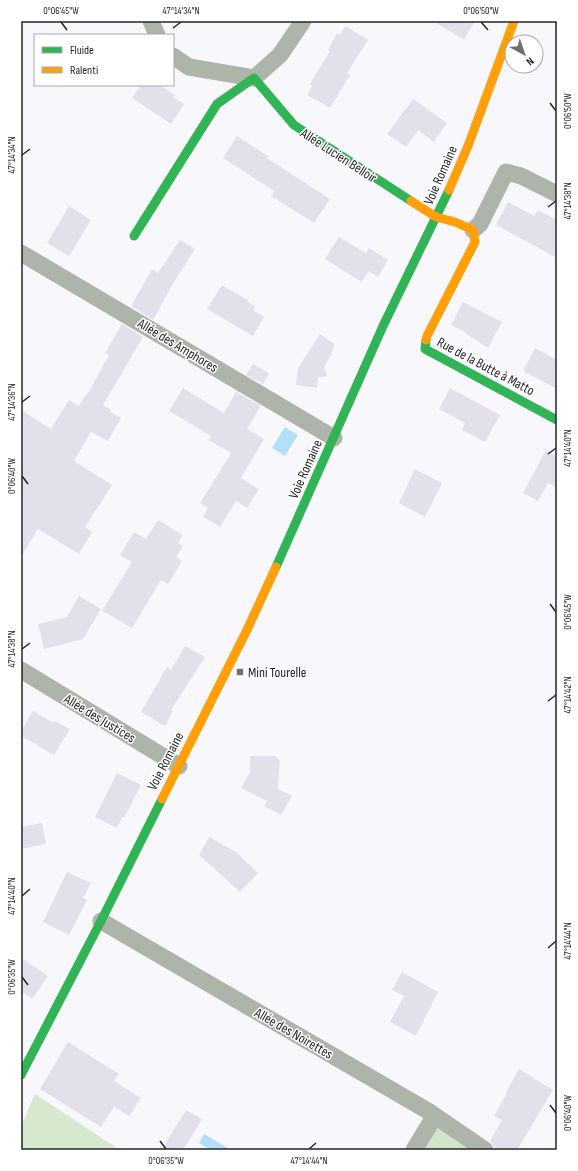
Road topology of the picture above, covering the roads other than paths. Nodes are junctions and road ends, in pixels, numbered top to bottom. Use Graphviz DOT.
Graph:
graph roads {
  1 [pos="151,21"];
  2 [pos="303,21"];
  3 [pos="514,21"];
  4 [pos="157,34"];
  5 [pos="174,57"];
  6 [pos="254,78"];
  7 [pos="557,194"];
  8 [pos="436,217"];
  9 [pos="472,230"];
  10 [pos="134,236"];
  11 [pos="21,253"];
  12 [pos="557,420"];
  13 [pos="334,438"];
  14 [pos="21,670"];
  15 [pos="178,766"];
  16 [pos="101,921"];
  17 [pos="21,1075"];
  18 [pos="435,1116"];
  19 [pos="414,1150"];
  20 [pos="485,1150"];
  1 -- 4 [label="street"];
  2 -- 6 [label="street"];
  3 -- 8 [label="street, Voie Romaine"];
  5 -- 6 [label="street"];
  6 -- 8 [label="street, Allée Lucien Belloir"];
  6 -- 10 [label="street"];
  7 -- 9 [label="street"];
  8 -- 9 [label="street"];
  8 -- 13 [label="street, Voie Romaine"];
  9 -- 12 [label="street, Rue de la Butte à Matto"];
  11 -- 13 [label="street, Allée des Amphores"];
  13 -- 15 [label="street, Voie Romaine"];
  14 -- 15 [label="street, Allée des Justices"];
  15 -- 16 [label="street, Voie Romaine"];
  16 -- 17 [label="street, Voie Romaine"];
  16 -- 18 [label="street, Allée des Noirettes"];
  18 -- 19 [label="street"];
  18 -- 20 [label="street, Allée des Noirettes"];
}
